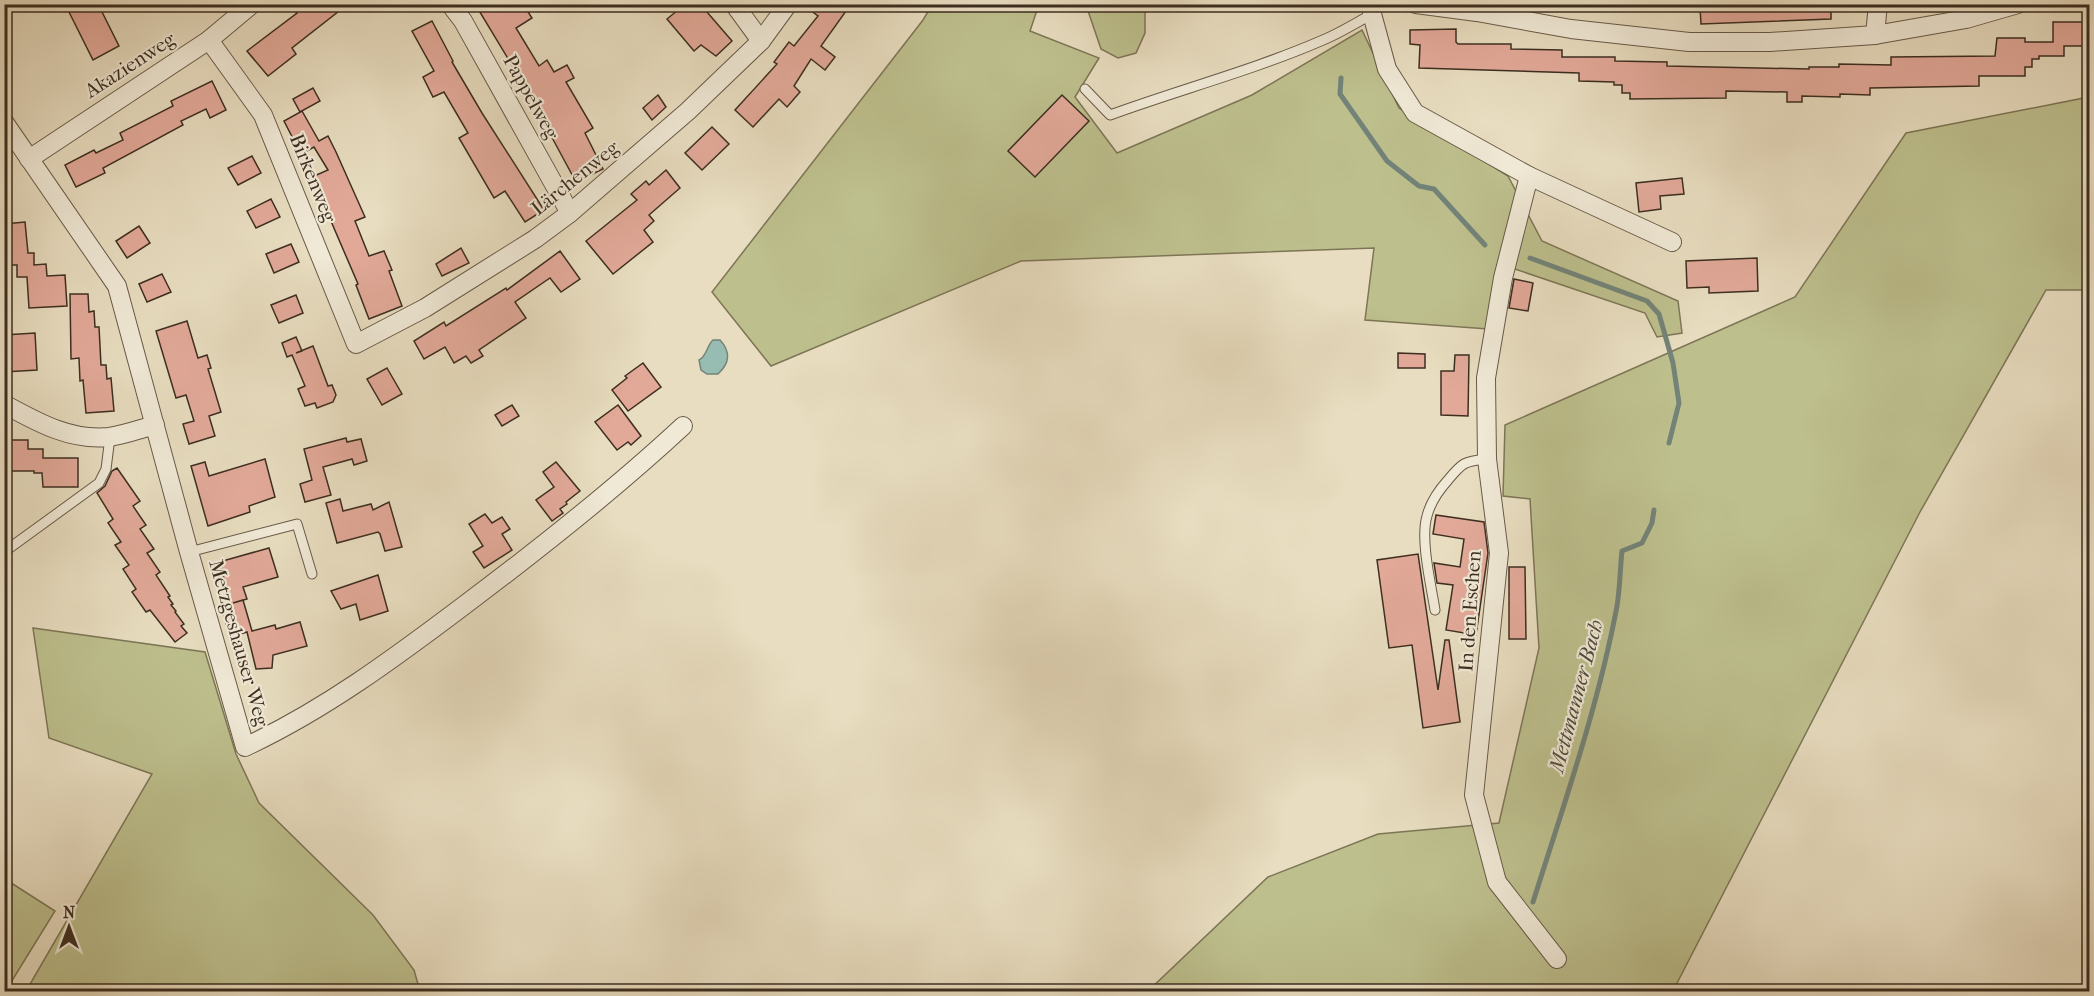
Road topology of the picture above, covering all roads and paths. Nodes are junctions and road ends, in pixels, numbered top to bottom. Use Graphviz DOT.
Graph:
graph roads {
  1 [pos="252,4"];
  2 [pos="450,4"];
  3 [pos="735,4"];
  4 [pos="788,4"];
  5 [pos="1416,4"];
  6 [pos="1878,4"];
  7 [pos="2018,4"];
  8 [pos="1478,8"];
  9 [pos="1373,9"];
  10 [pos="1875,35"];
  11 [pos="209,40"];
  12 [pos="761,41"];
  13 [pos="1085,89"];
  14 [pos="4,122"];
  15 [pos="29,159"];
  16 [pos="1529,176"];
  17 [pos="570,213"];
  18 [pos="1672,242"];
  19 [pos="356,344"];
  20 [pos="4,404"];
  21 [pos="155,425"];
  22 [pos="683,426"];
  23 [pos="110,437"];
  24 [pos="1487,459"];
  25 [pos="4,552"];
  26 [pos="189,552"];
  27 [pos="312,574"];
  28 [pos="1435,610"];
  29 [pos="1557,958"];
  1 -- 11 [label="street, Akazienweg"];
  2 -- 17 [label="street, Pappelweg"];
  3 -- 12 [label="street"];
  4 -- 12 [label="street, Lärchenweg"];
  5 -- 8 [label="street"];
  6 -- 10 [label="street"];
  7 -- 10 [label="street"];
  8 -- 10 [label="street"];
  9 -- 13 [label="lane"];
  9 -- 16 [label="street"];
  11 -- 15 [label="street, Akazienweg"];
  11 -- 19 [label="street, Birkenweg"];
  12 -- 17 [label="street, Lärchenweg"];
  14 -- 15 [label="street, Metzgeshauser Weg"];
  15 -- 21 [label="street, Metzgeshauser Weg"];
  16 -- 18 [label="street"];
  16 -- 24 [label="street, In den Eschen"];
  17 -- 19 [label="street, Lärchenweg"];
  20 -- 23 [label="street"];
  21 -- 23 [label="street"];
  21 -- 26 [label="street, Metzgeshauser Weg"];
  22 -- 26 [label="street, Metzgeshauser Weg"];
  23 -- 25 [label="lane"];
  24 -- 28 [label="lane"];
  24 -- 29 [label="street, In den Eschen"];
  26 -- 27 [label="lane"];
}
